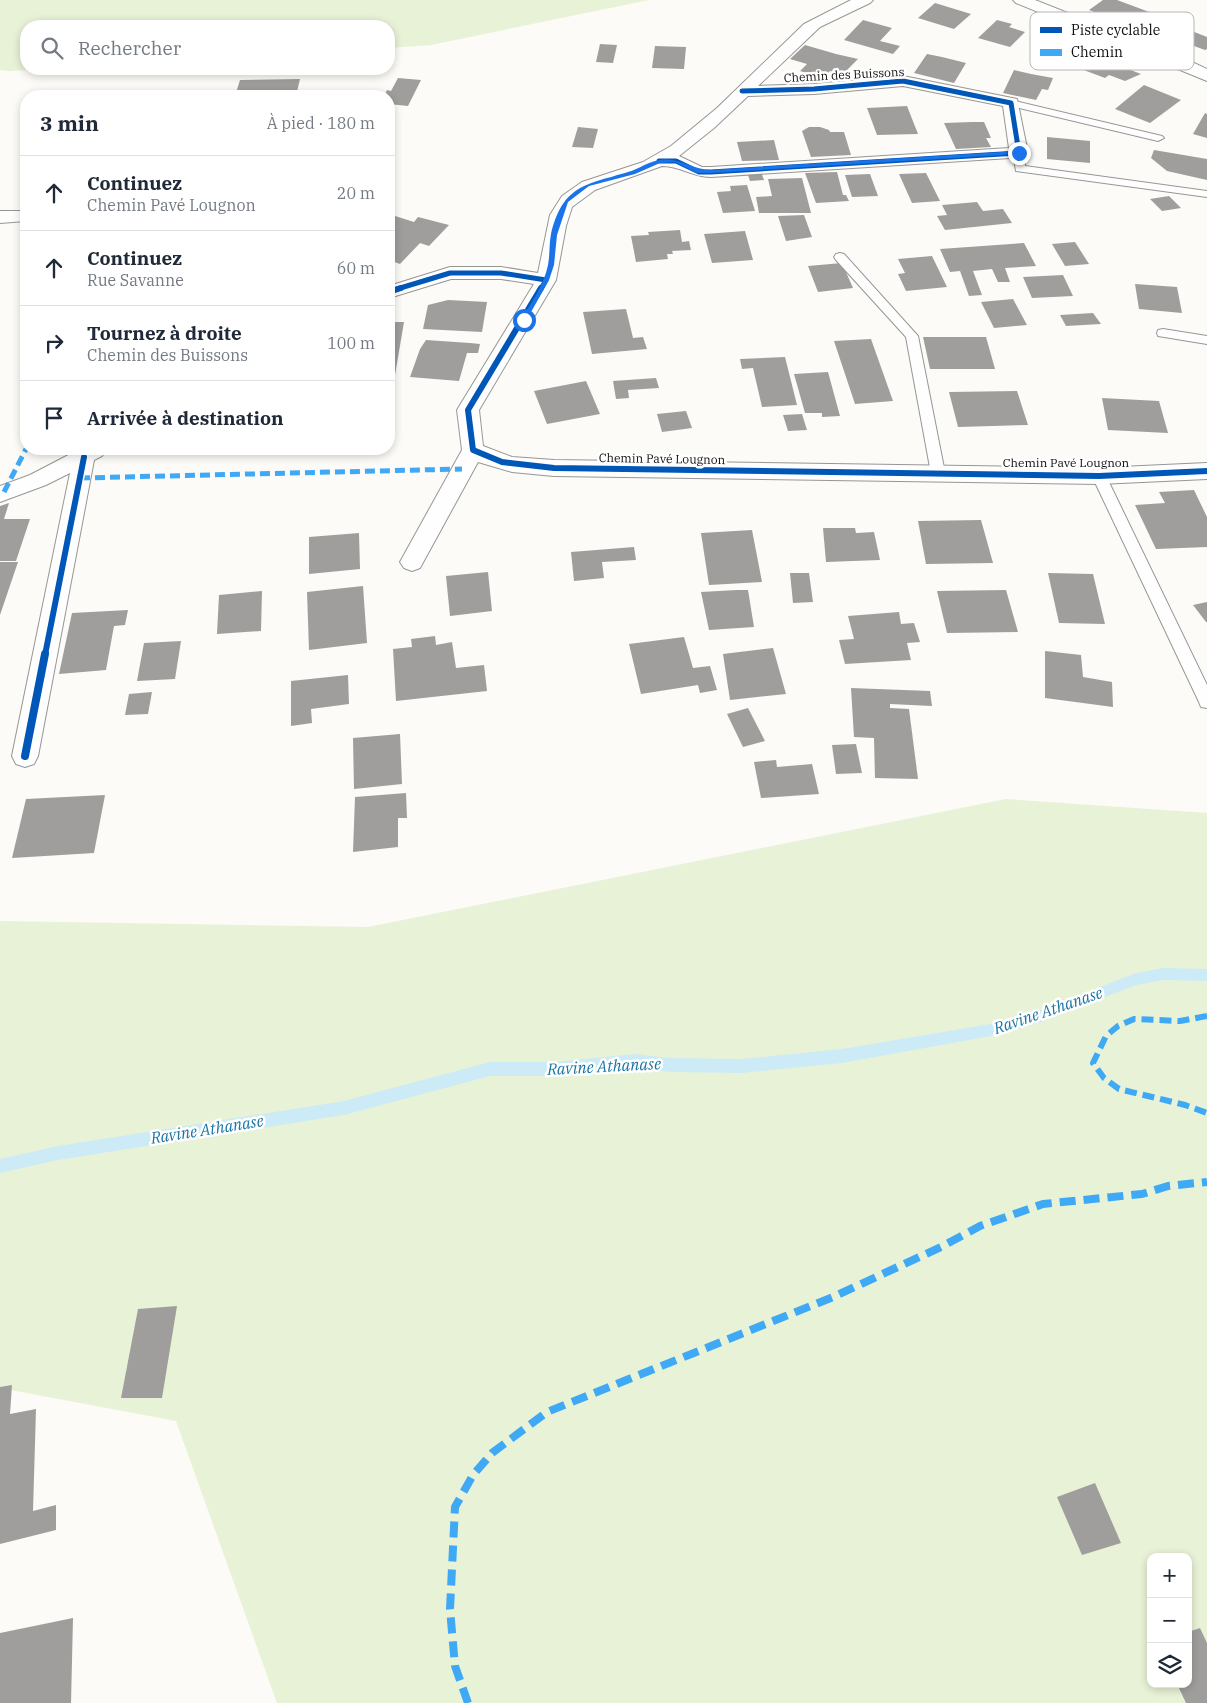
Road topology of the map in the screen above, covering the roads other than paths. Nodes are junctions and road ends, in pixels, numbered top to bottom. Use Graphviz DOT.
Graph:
graph roads {
  1 [pos="865,0"];
  2 [pos="1021,0"];
  3 [pos="1051,12"];
  4 [pos="1194,69"];
  5 [pos="1207,76"];
  6 [pos="742,91"];
  7 [pos="1011,103"];
  8 [pos="1158,138"];
  9 [pos="1019,153"];
  10 [pos="659,161"];
  11 [pos="1207,194"];
  12 [pos="20,216"];
  13 [pos="0,217"];
  14 [pos="840,257"];
  15 [pos="546,280"];
  16 [pos="395,290"];
  17 [pos="1163,333"];
  18 [pos="1207,340"];
  19 [pos="473,450"];
  20 [pos="87,455"];
  21 [pos="91,455"];
  22 [pos="1207,471"];
  23 [pos="938,473"];
  24 [pos="1099,476"];
  25 [pos="0,494"];
  26 [pos="412,562"];
  27 [pos="1207,702"];
  28 [pos="25,756"];
  1 -- 6 [label="street"];
  2 -- 3 [label="street"];
  4 -- 5 [label="street"];
  6 -- 7 [label="street, Chemin des Buissons"];
  6 -- 10 [label="street"];
  7 -- 8 [label="lane"];
  7 -- 9 [label="street"];
  9 -- 10 [label="street"];
  9 -- 11 [label="lane"];
  10 -- 15 [label="street"];
  12 -- 13 [label="street"];
  14 -- 23 [label="lane"];
  15 -- 16 [label="street"];
  15 -- 19 [label="street"];
  17 -- 18 [label="lane"];
  19 -- 23 [label="street, Chemin Pavé Lougnon"];
  19 -- 26 [label="street"];
  20 -- 25 [label="street"];
  21 -- 28 [label="street"];
  22 -- 24 [label="street, Chemin Pavé Lougnon"];
  23 -- 24 [label="street, Chemin Pavé Lougnon"];
  24 -- 27 [label="lane"];
}
